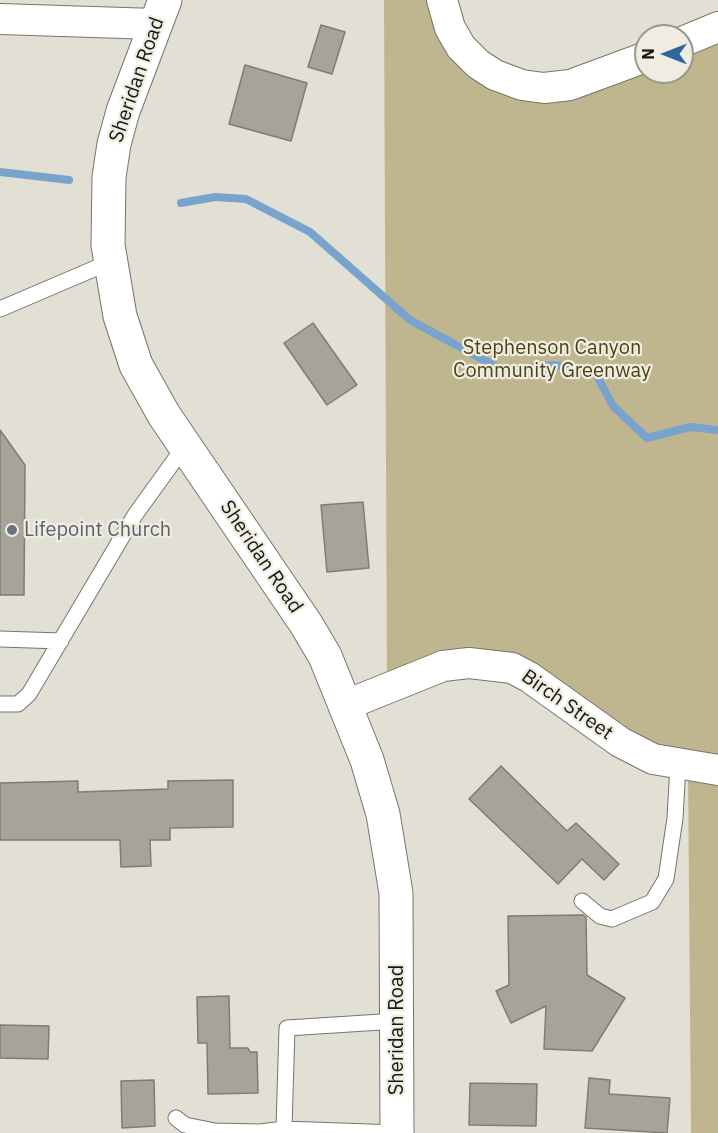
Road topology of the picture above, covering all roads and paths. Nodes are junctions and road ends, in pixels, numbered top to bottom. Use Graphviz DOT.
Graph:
graph roads {
  1 [pos="442,0"];
  2 [pos="160,12"];
  3 [pos="0,19"];
  4 [pos="718,27"];
  5 [pos="694,37"];
  6 [pos="634,61"];
  7 [pos="110,262"];
  8 [pos="0,309"];
  9 [pos="184,447"];
  10 [pos="0,639"];
  11 [pos="61,641"];
  12 [pos="0,704"];
  13 [pos="346,705"];
  14 [pos="678,765"];
  15 [pos="718,770"];
  16 [pos="582,901"];
  17 [pos="396,1021"];
  18 [pos="176,1118"];
  19 [pos="284,1129"];
  20 [pos="396,1133"];
  1 -- 6 [label="street"];
  2 -- 3 [label="street"];
  2 -- 7 [label="main road, Sheridan Road"];
  4 -- 5 [label="street"];
  7 -- 8 [label="lane"];
  7 -- 9 [label="main road, Sheridan Road"];
  9 -- 11 [label="lane"];
  9 -- 13 [label="main road, Sheridan Road"];
  10 -- 11 [label="lane"];
  11 -- 12 [label="lane"];
  13 -- 14 [label="street, Birch Street"];
  13 -- 17 [label="main road, Sheridan Road"];
  14 -- 15 [label="street, Birch Street"];
  14 -- 16 [label="lane"];
  17 -- 19 [label="lane"];
  17 -- 20 [label="main road, Sheridan Road"];
  18 -- 19 [label="lane"];
  19 -- 20 [label="lane"];
}
